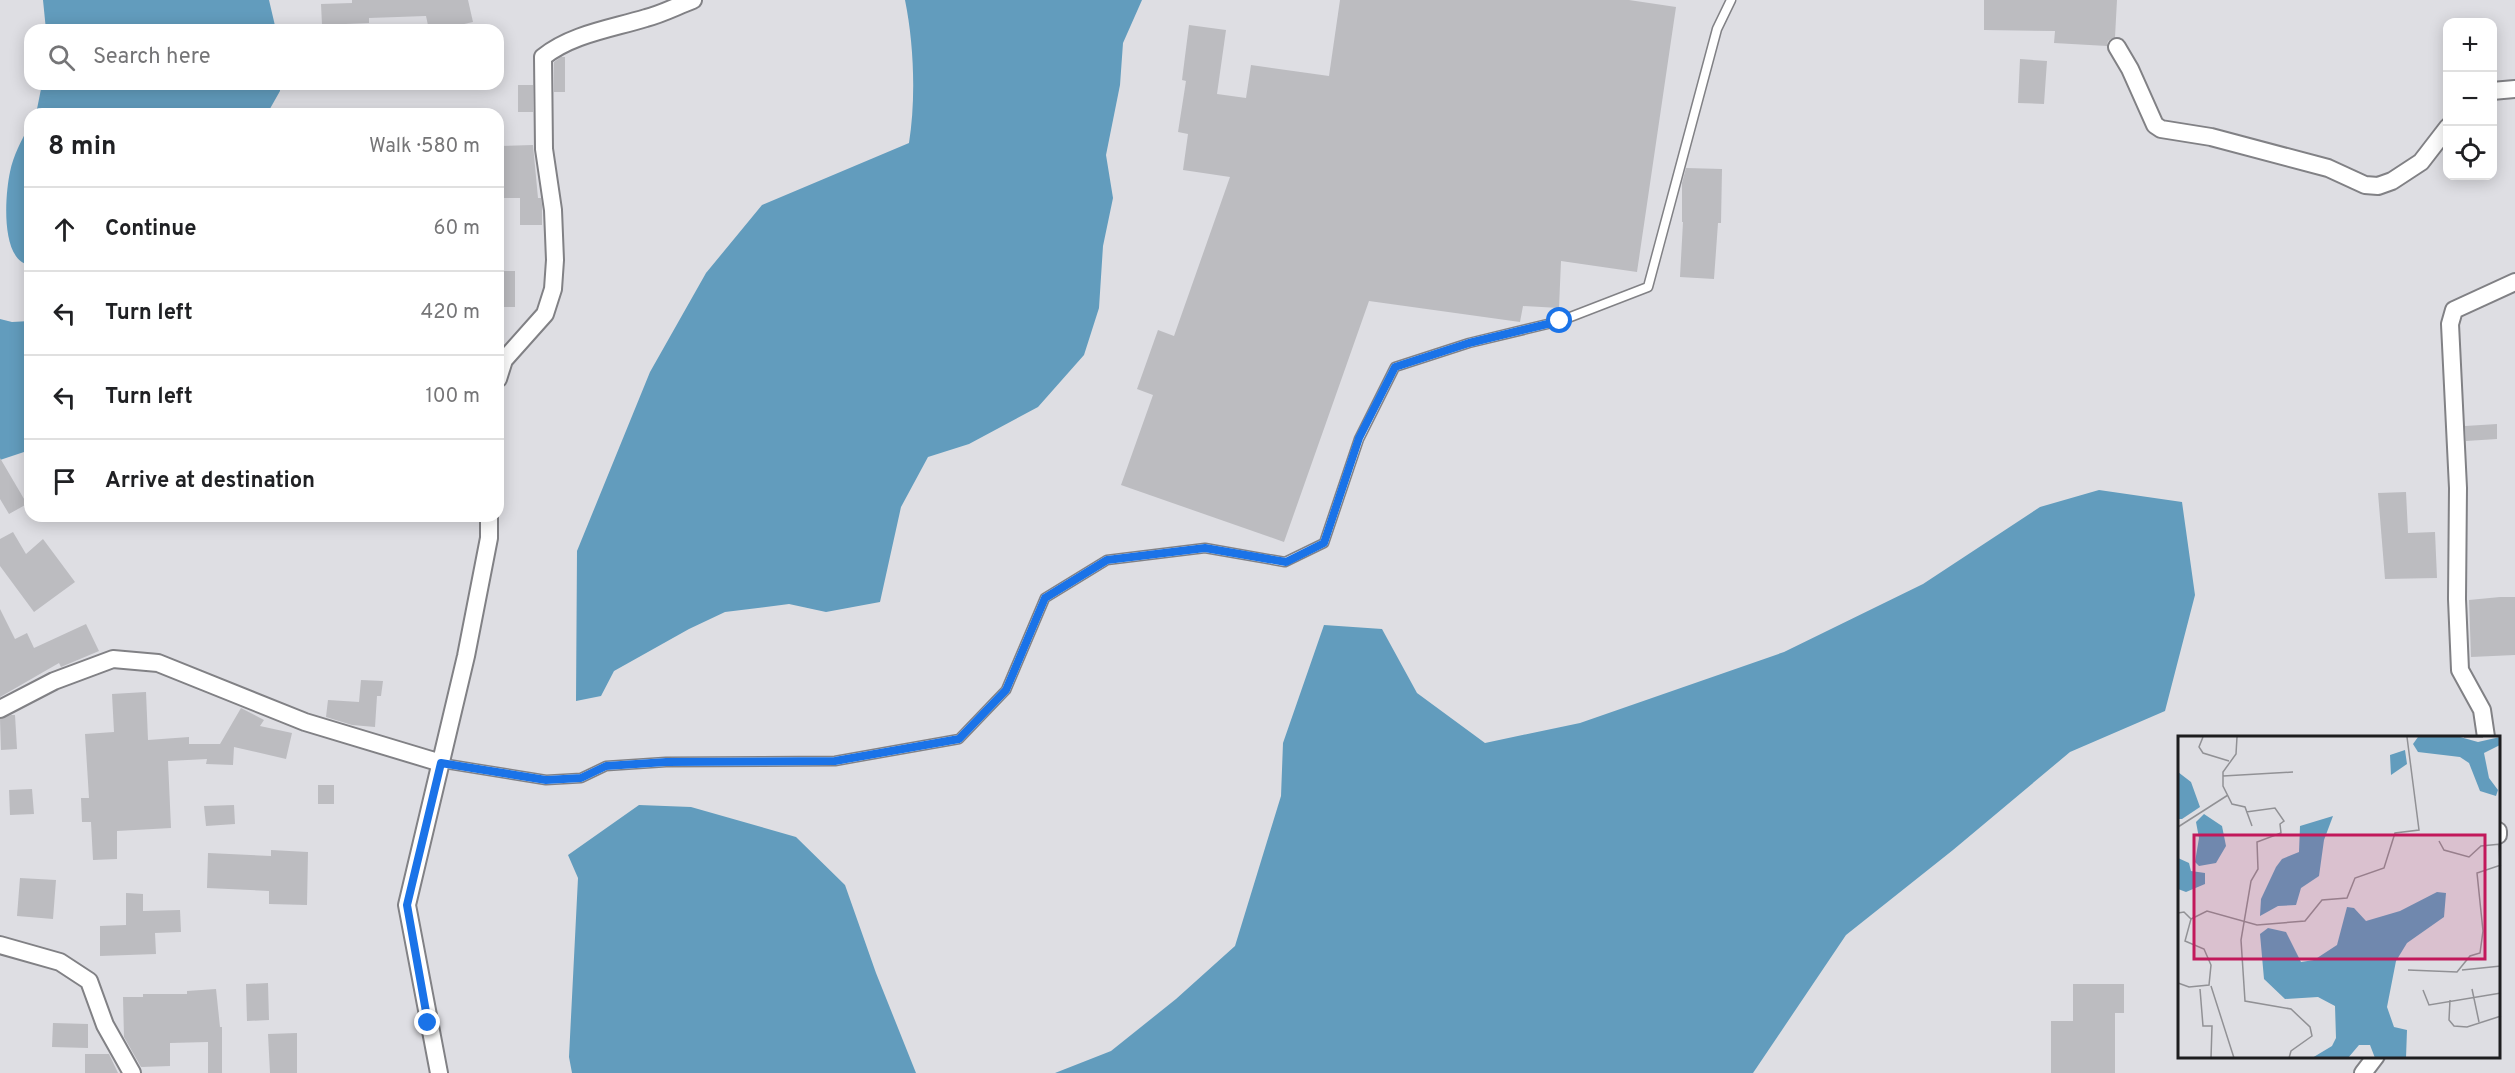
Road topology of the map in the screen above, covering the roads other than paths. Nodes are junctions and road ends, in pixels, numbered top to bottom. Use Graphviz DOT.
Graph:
graph roads {
  1 [pos="693,0"];
  2 [pos="1731,0"];
  3 [pos="2117,47"];
  4 [pos="2515,89"];
  5 [pos="2497,91"];
  6 [pos="2443,133"];
  7 [pos="2515,282"];
  8 [pos="504,360"];
  9 [pos="489,522"];
  10 [pos="0,709"];
  11 [pos="2486,736"];
  12 [pos="441,763"];
  13 [pos="0,945"];
  14 [pos="2374,1058"];
  15 [pos="132,1073"];
  16 [pos="439,1073"];
  17 [pos="2363,1073"];
  1 -- 8 [label="street"];
  2 -- 12 [label="lane"];
  3 -- 6 [label="street"];
  4 -- 5 [label="street"];
  7 -- 11 [label="street"];
  9 -- 12 [label="street"];
  10 -- 12 [label="street"];
  12 -- 16 [label="street"];
  13 -- 15 [label="street"];
  14 -- 17 [label="street"];
}
